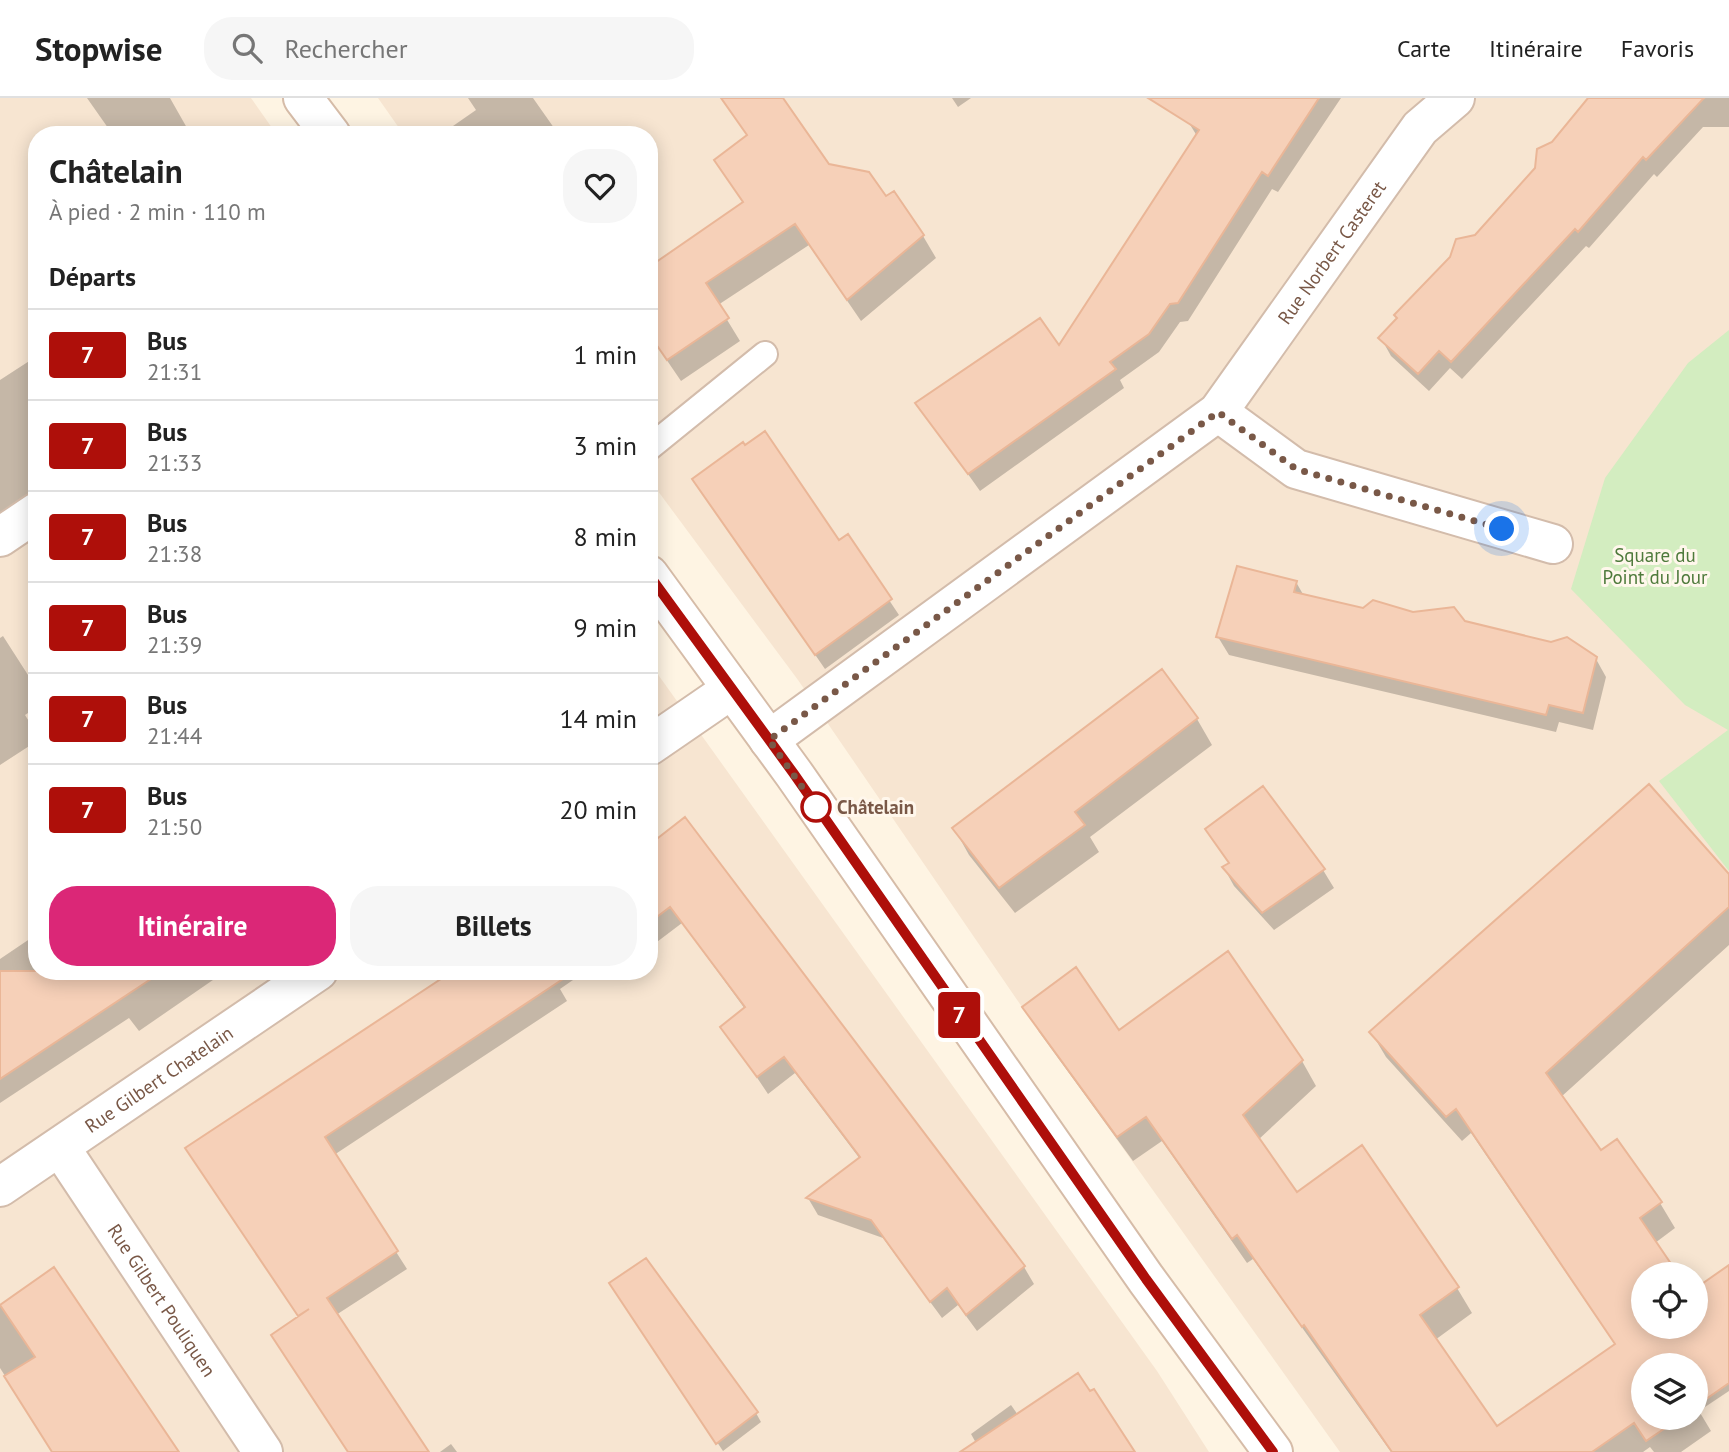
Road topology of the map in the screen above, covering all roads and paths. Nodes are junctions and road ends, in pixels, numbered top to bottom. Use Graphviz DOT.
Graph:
graph roads {
  1 [pos="303,98"];
  2 [pos="1455,98"];
  3 [pos="324,126"];
  4 [pos="765,355"];
  5 [pos="1218,412"];
  6 [pos="658,441"];
  7 [pos="28,518"];
  8 [pos="0,537"];
  9 [pos="1553,544"];
  10 [pos="658,587"];
  11 [pos="732,689"];
  12 [pos="658,740"];
  13 [pos="769,740"];
  14 [pos="305,980"];
  15 [pos="60,1147"];
  16 [pos="0,1187"];
  17 [pos="1260,1448"];
  18 [pos="263,1452"];
  1 -- 3 [label="street"];
  2 -- 5 [label="street, Rue Norbert Casteret"];
  4 -- 6 [label="lane"];
  5 -- 9 [label="street"];
  5 -- 13 [label="street, Rue Norbert Casteret"];
  7 -- 8 [label="street"];
  10 -- 11 [label="street"];
  11 -- 12 [label="street"];
  11 -- 13 [label="street"];
  13 -- 17 [label="street"];
  14 -- 15 [label="street, Rue Gilbert Chatelain"];
  15 -- 16 [label="street, Rue Gilbert Chatelain"];
  15 -- 18 [label="street, Rue Gilbert Pouliquen"];
}
